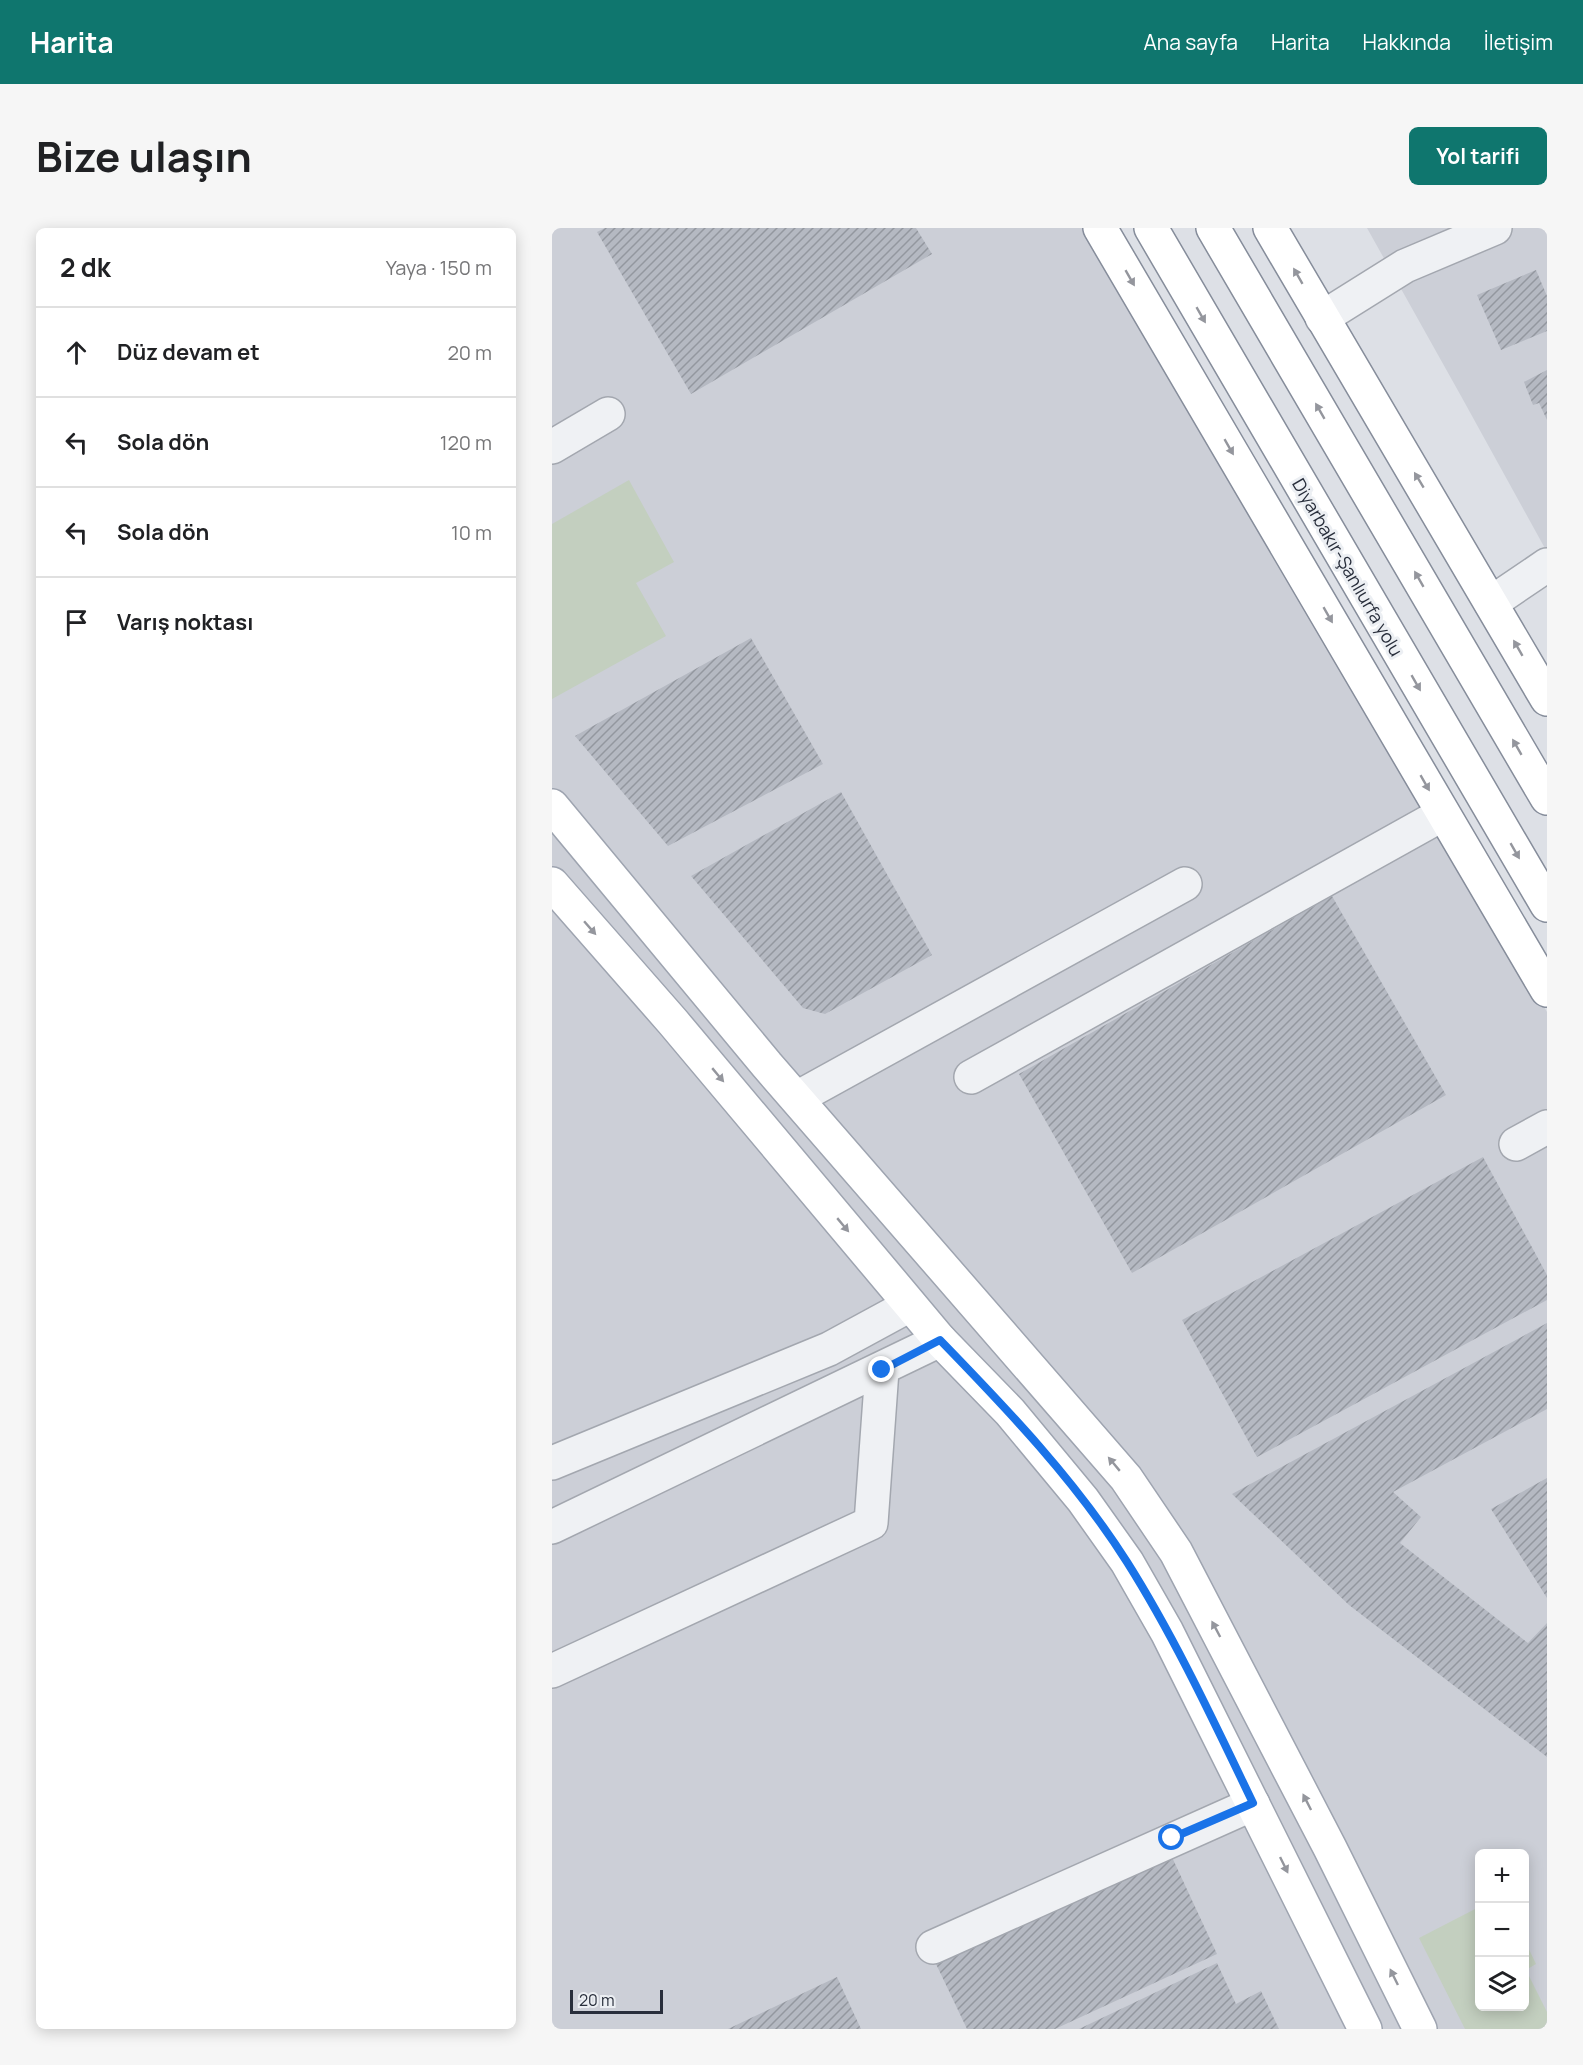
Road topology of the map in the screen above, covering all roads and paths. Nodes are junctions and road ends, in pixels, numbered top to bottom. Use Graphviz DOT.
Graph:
graph roads {
  1 [pos="1100,228"];
  2 [pos="1151,228"];
  3 [pos="1213,228"];
  4 [pos="1270,228"];
  5 [pos="1495,228"];
  6 [pos="1322,318"];
  7 [pos="608,414"];
  8 [pos="552,447"];
  9 [pos="1547,565"];
  10 [pos="1491,603"];
  11 [pos="1547,699"];
  12 [pos="1547,798"];
  13 [pos="552,806"];
  14 [pos="1443,814"];
  15 [pos="552,884"];
  16 [pos="1185,884"];
  17 [pos="1547,905"];
  18 [pos="1547,990"];
  19 [pos="971,1077"];
  20 [pos="797,1098"];
  21 [pos="1547,1127"];
  22 [pos="1516,1144"];
  23 [pos="910,1305"];
  24 [pos="940,1340"];
  25 [pos="882,1370"];
  26 [pos="552,1463"];
  27 [pos="552,1527"];
  28 [pos="552,1671"];
  29 [pos="1253,1803"];
  30 [pos="933,1947"];
  31 [pos="1365,2029"];
  32 [pos="1420,2029"];
  1 -- 14 [label="main road, one-way"];
  2 -- 17 [label="main road, Diyarbakır-Şanlıurfa yolu, one-way"];
  12 -- 3 [label="main road, one-way"];
  6 -- 4 [label="main road, one-way"];
  5 -- 6 [label="street"];
  10 -- 6 [label="main road, one-way"];
  7 -- 8 [label="street"];
  9 -- 10 [label="street"];
  11 -- 10 [label="main road, one-way"];
  13 -- 20 [label="main road"];
  14 -- 18 [label="main road"];
  14 -- 19 [label="street"];
  15 -- 23 [label="main road, one-way"];
  16 -- 20 [label="street"];
  32 -- 20 [label="main road, one-way"];
  21 -- 22 [label="street"];
  23 -- 24 [label="main road"];
  23 -- 26 [label="street"];
  24 -- 25 [label="street"];
  24 -- 29 [label="main road"];
  25 -- 27 [label="street"];
  25 -- 28 [label="street"];
  29 -- 30 [label="street"];
  29 -- 31 [label="main road, one-way"];
}
